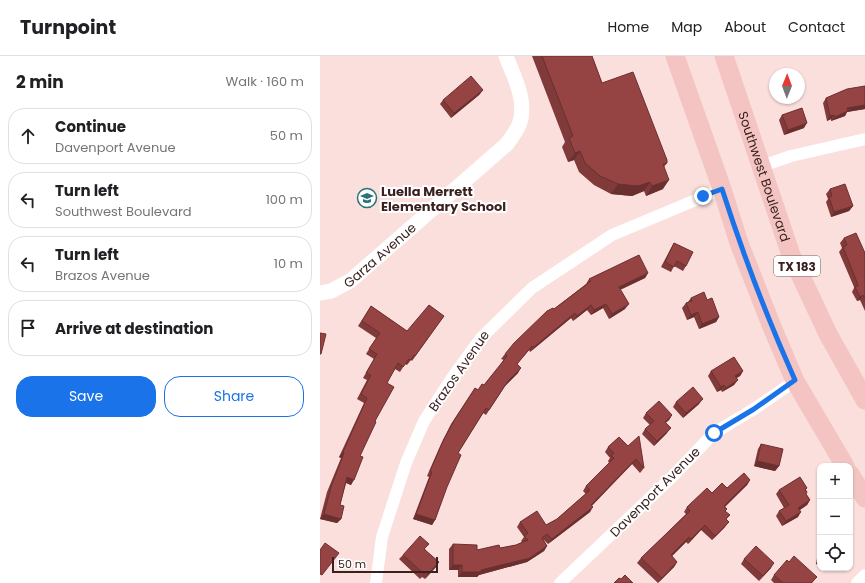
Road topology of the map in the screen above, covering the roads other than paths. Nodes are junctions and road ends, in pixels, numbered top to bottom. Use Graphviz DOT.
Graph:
graph roads {
  1 [pos="506,56"];
  2 [pos="675,56"];
  3 [pos="724,56"];
  4 [pos="865,139"];
  5 [pos="762,166"];
  6 [pos="722,189"];
  7 [pos="320,293"];
  8 [pos="795,380"];
  9 [pos="865,400"];
  10 [pos="843,463"];
  11 [pos="853,479"];
  12 [pos="865,498"];
  13 [pos="865,576"];
  14 [pos="376,583"];
  15 [pos="560,583"];
  16 [pos="857,583"];
  1 -- 7 [label="street, Garza Avenue"];
  2 -- 6 [label="main road"];
  3 -- 5 [label="main road, Southwest Boulevard / TX 183"];
  4 -- 5 [label="street"];
  5 -- 9 [label="main road, Southwest Boulevard / TX 183"];
  6 -- 8 [label="main road"];
  6 -- 14 [label="street, Brazos Avenue"];
  8 -- 10 [label="main road"];
  8 -- 15 [label="street, Davenport Avenue"];
  11 -- 12 [label="main road"];
  13 -- 16 [label="street"];
}
